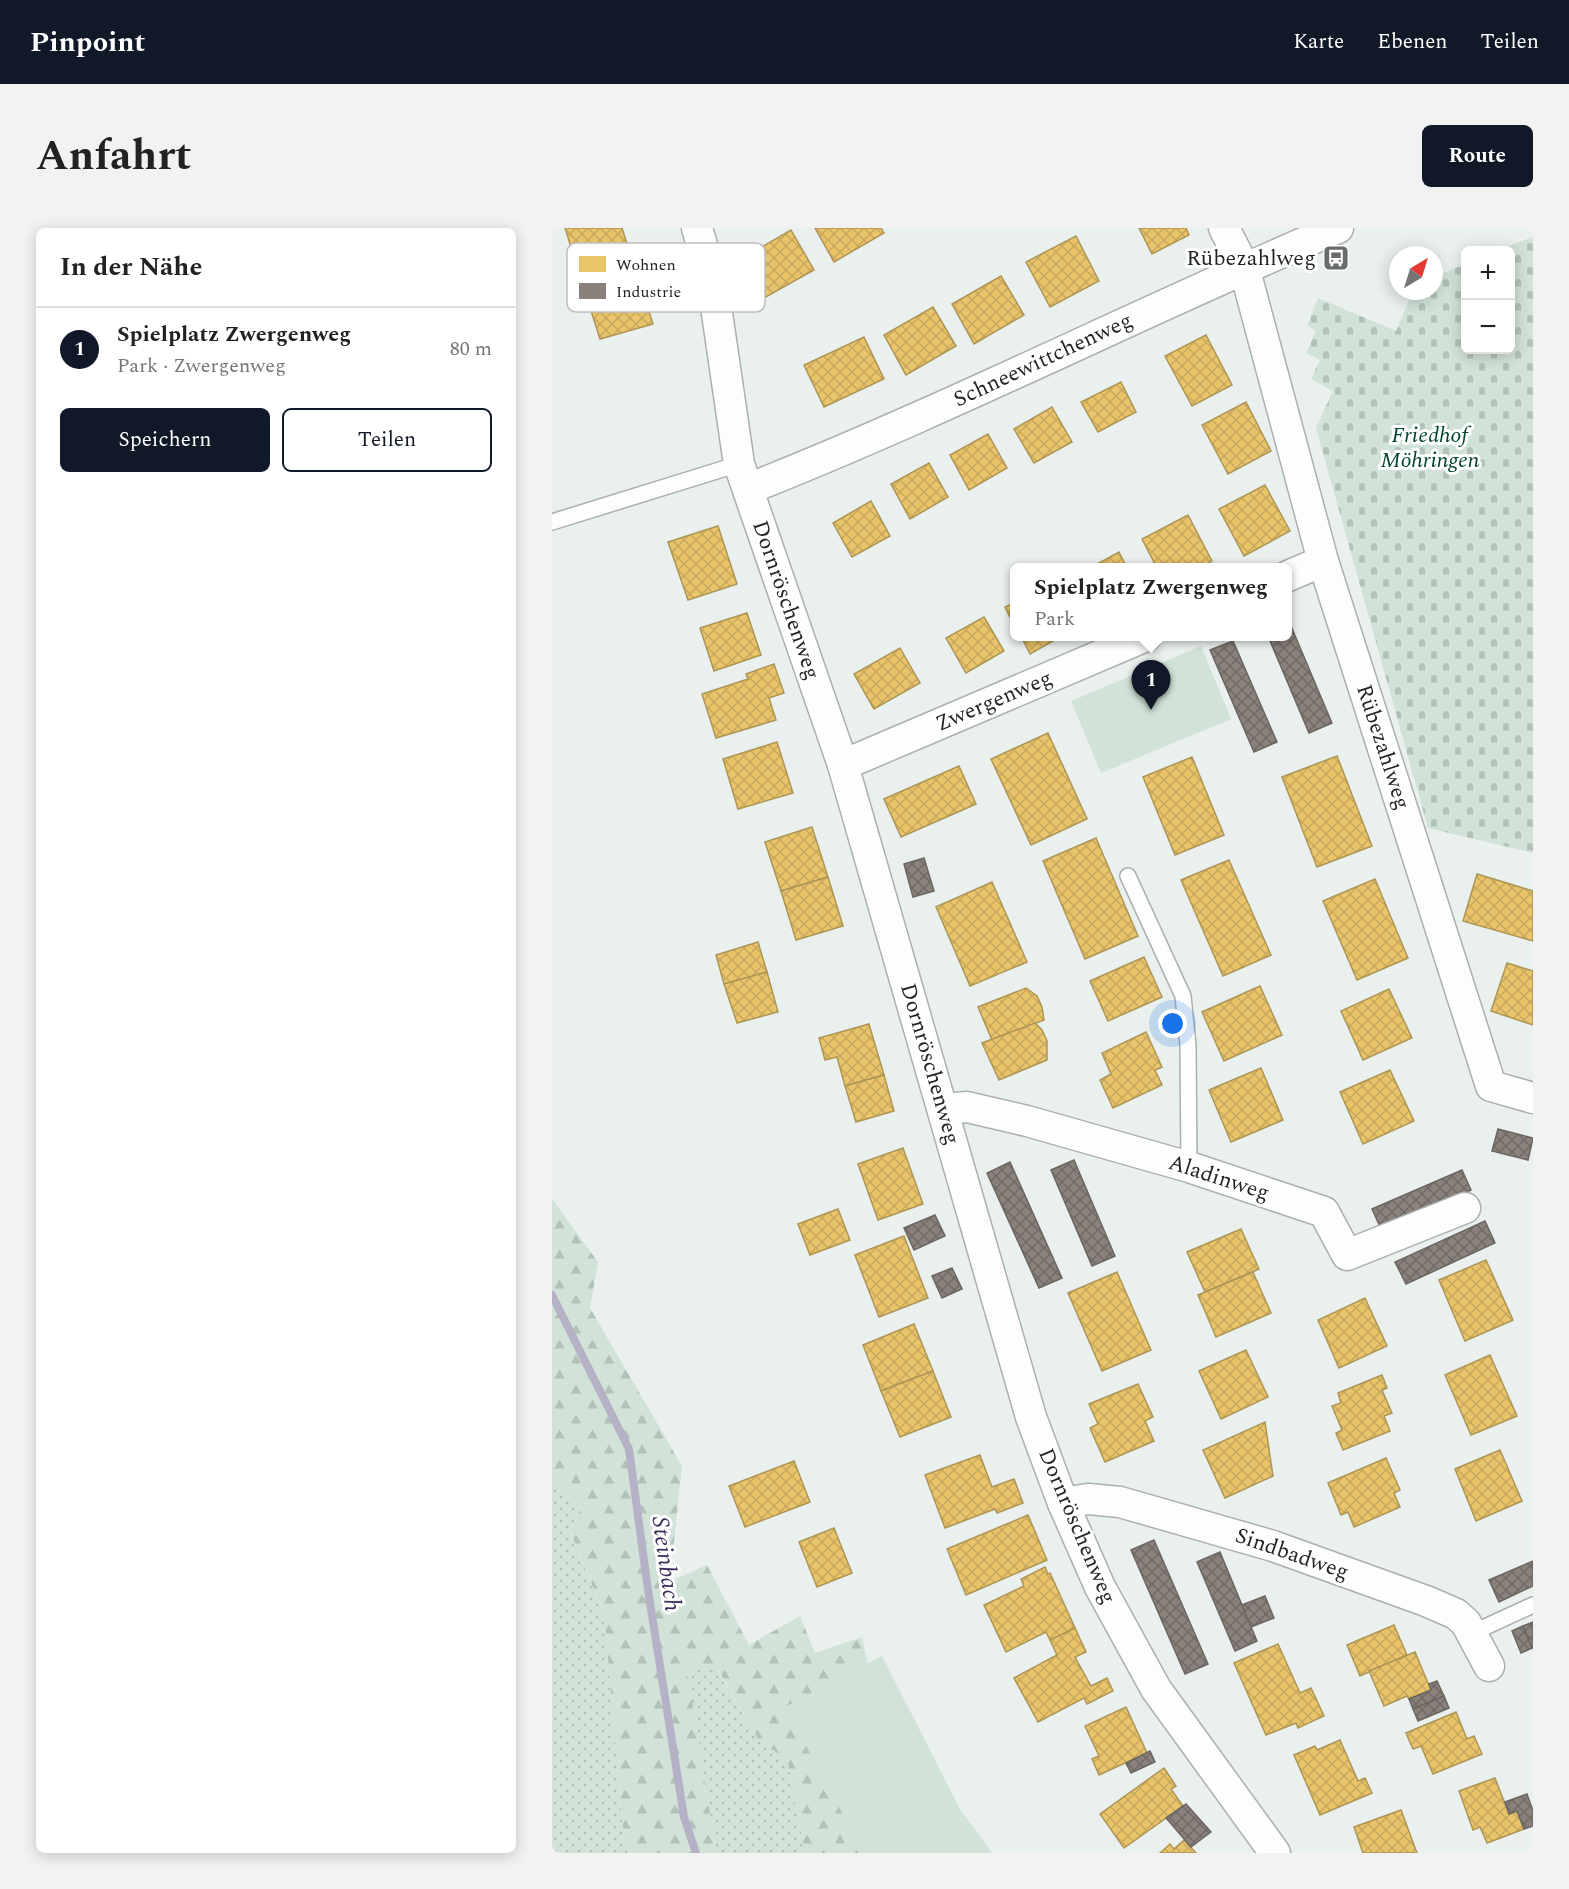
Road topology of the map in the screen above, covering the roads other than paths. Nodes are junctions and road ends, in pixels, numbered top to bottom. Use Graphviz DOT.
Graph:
graph roads {
  1 [pos="698,228"];
  2 [pos="1224,228"];
  3 [pos="1338,228"];
  4 [pos="702,243"];
  5 [pos="1244,267"];
  6 [pos="717,312"];
  7 [pos="743,477"];
  8 [pos="552,522"];
  9 [pos="1323,561"];
  10 [pos="1292,574"];
  11 [pos="1134,641"];
  12 [pos="843,765"];
  13 [pos="1128,876"];
  14 [pos="1533,1098"];
  15 [pos="943,1109"];
  16 [pos="1189,1167"];
  17 [pos="1465,1208"];
  18 [pos="1063,1503"];
  19 [pos="1533,1605"];
  20 [pos="1472,1633"];
  21 [pos="1489,1666"];
  22 [pos="1275,1853"];
  1 -- 4 [label="street, Dornröschenweg"];
  2 -- 5 [label="street, Rübezahlweg"];
  3 -- 5 [label="street, Schneewittchenweg"];
  5 -- 7 [label="street, Schneewittchenweg"];
  5 -- 9 [label="street, Rübezahlweg"];
  6 -- 7 [label="street, Dornröschenweg"];
  7 -- 8 [label="lane"];
  7 -- 12 [label="street, Dornröschenweg"];
  9 -- 10 [label="street"];
  9 -- 14 [label="street, Rübezahlweg"];
  11 -- 12 [label="street, Zwergenweg"];
  12 -- 15 [label="street, Dornröschenweg"];
  13 -- 16 [label="lane"];
  15 -- 16 [label="street, Aladinweg"];
  15 -- 18 [label="street, Dornröschenweg"];
  16 -- 17 [label="street, Aladinweg"];
  18 -- 20 [label="street, Sindbadweg"];
  18 -- 22 [label="street, Dornröschenweg"];
  19 -- 20 [label="lane"];
  20 -- 21 [label="street, Sindbadweg"];
}
